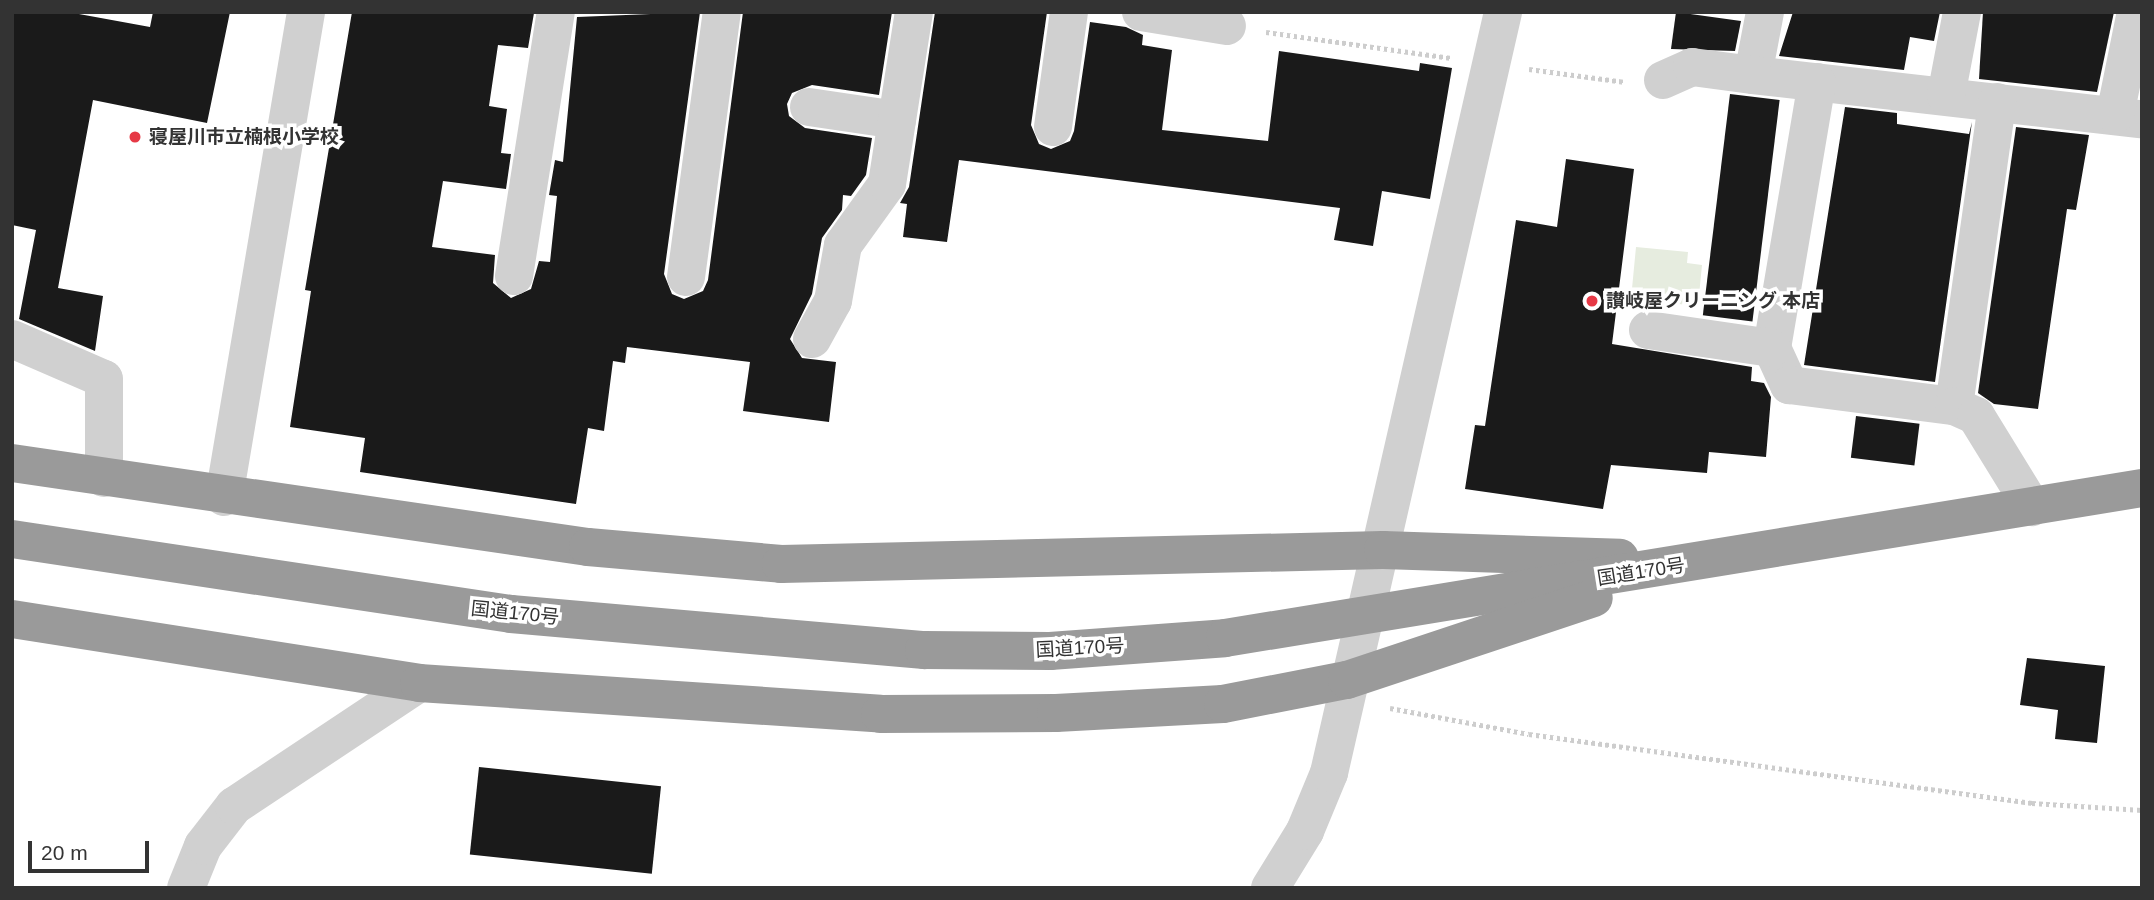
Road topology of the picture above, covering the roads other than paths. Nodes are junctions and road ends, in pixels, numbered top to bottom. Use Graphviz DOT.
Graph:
graph roads {
  1 [pos="306,12"];
  2 [pos="556,12"];
  3 [pos="722,12"];
  4 [pos="914,12"];
  5 [pos="1069,12"];
  6 [pos="1141,12"];
  7 [pos="1503,12"];
  8 [pos="1765,12"];
  9 [pos="1962,12"];
  10 [pos="2136,12"];
  11 [pos="1227,26"];
  12 [pos="1753,75"];
  13 [pos="1663,80"];
  14 [pos="1817,82"];
  15 [pos="1946,96"];
  16 [pos="1997,102"];
  17 [pos="809,107"];
  18 [pos="2129,117"];
  19 [pos="897,120"];
  20 [pos="1053,127"];
  21 [pos="514,276"];
  22 [pos="686,276"];
  23 [pos="1648,330"];
  24 [pos="12,339"];
  25 [pos="812,339"];
  26 [pos="1772,348"];
  27 [pos="1954,406"];
  28 [pos="12,463"];
  29 [pos="104,478"];
  30 [pos="2142,488"];
  31 [pos="224,497"];
  32 [pos="2032,508"];
  33 [pos="17,540"];
  34 [pos="1383,550"];
  35 [pos="1706,561"];
  36 [pos="1367,616"];
  37 [pos="12,619"];
  38 [pos="419,683"];
  39 [pos="1345,690"];
  40 [pos="186,888"];
  41 [pos="1270,888"];
  1 -- 31 [label="street"];
  2 -- 21 [label="street"];
  3 -- 22 [label="street"];
  4 -- 19 [label="street"];
  5 -- 20 [label="street"];
  6 -- 11 [label="street"];
  7 -- 34 [label="street"];
  8 -- 12 [label="street"];
  9 -- 15 [label="street"];
  10 -- 18 [label="street"];
  12 -- 13 [label="street"];
  12 -- 14 [label="street"];
  14 -- 15 [label="street"];
  14 -- 26 [label="street"];
  15 -- 16 [label="street"];
  16 -- 18 [label="street"];
  16 -- 27 [label="street"];
  17 -- 19 [label="street"];
  19 -- 25 [label="street"];
  23 -- 26 [label="street"];
  24 -- 29 [label="street"];
  26 -- 27 [label="street"];
  27 -- 32 [label="street"];
  28 -- 29 [label="highway"];
  29 -- 31 [label="highway"];
  30 -- 32 [label="highway, 国道170号"];
  31 -- 34 [label="highway"];
  32 -- 35 [label="highway, 国道170号"];
  33 -- 36 [label="highway, 国道170号"];
  34 -- 35 [label="highway"];
  34 -- 36 [label="street"];
  35 -- 36 [label="highway, 国道170号"];
  35 -- 39 [label="highway"];
  36 -- 39 [label="street"];
  37 -- 38 [label="highway"];
  38 -- 39 [label="highway"];
  38 -- 40 [label="street"];
  39 -- 41 [label="street"];
}
